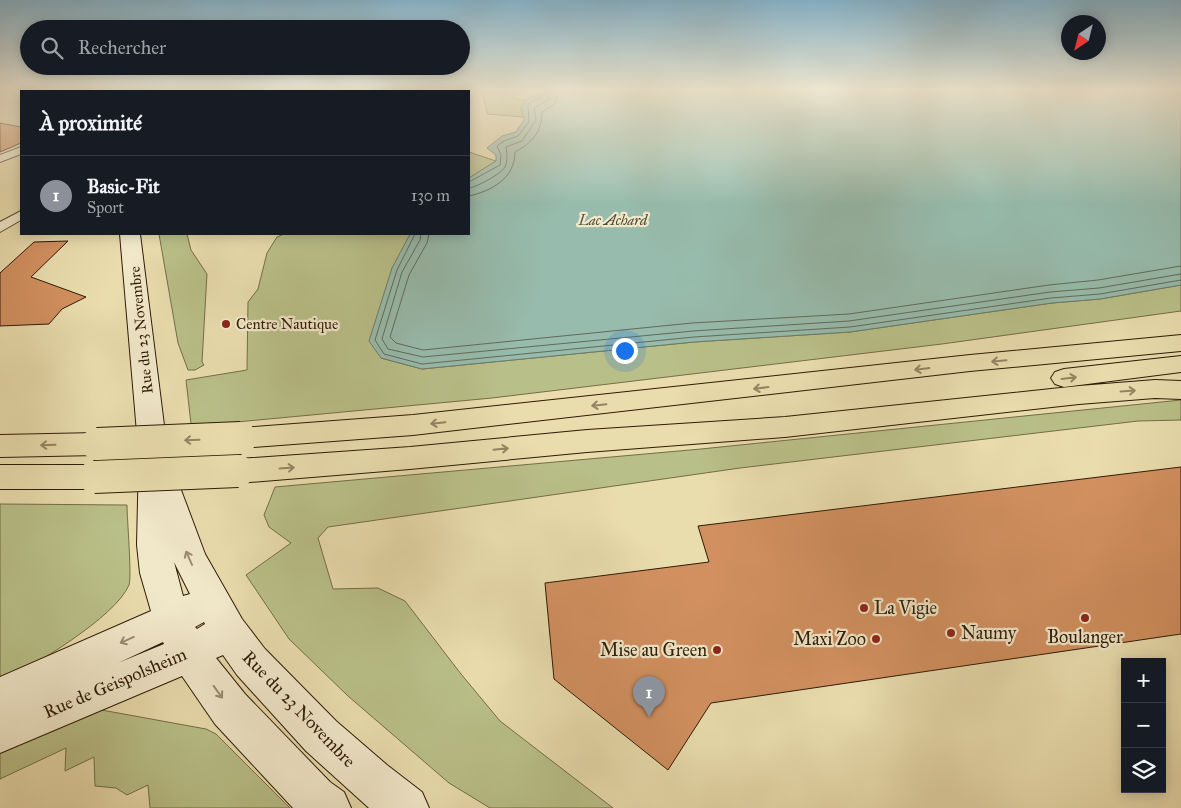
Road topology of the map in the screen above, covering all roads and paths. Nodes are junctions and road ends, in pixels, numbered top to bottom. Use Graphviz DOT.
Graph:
graph roads {
  1 [pos="20,150"];
  2 [pos="0,159"];
  3 [pos="20,216"];
  4 [pos="0,228"];
  5 [pos="130,235"];
  6 [pos="1181,327"];
  7 [pos="1181,343"];
  8 [pos="1117,350"];
  9 [pos="1181,364"];
  10 [pos="1181,390"];
  11 [pos="587,441"];
  12 [pos="0,446"];
  13 [pos="154,456"];
  14 [pos="0,477"];
  15 [pos="221,616"];
  16 [pos="180,636"];
  17 [pos="0,698"];
  18 [pos="0,732"];
  19 [pos="328,808"];
  20 [pos="406,808"];
  1 -- 2 [label="street"];
  3 -- 4 [label="street"];
  5 -- 13 [label="main road, Rue du 23 Novembre"];
  6 -- 8 [label="highway"];
  7 -- 8 [label="highway"];
  8 -- 12 [label="highway, one-way, bridge"];
  11 -- 9 [label="highway, one-way"];
  11 -- 10 [label="highway, one-way"];
  14 -- 11 [label="highway, one-way, bridge"];
  15 -- 13 [label="main road, Rue du 23 Novembre, one-way"];
  13 -- 16 [label="main road, Rue du 23 Novembre"];
  15 -- 16 [label="main road, Rue de Geispolsheim"];
  15 -- 20 [label="main road, Rue du 23 Novembre"];
  16 -- 17 [label="main road, Rue de Geispolsheim, one-way"];
  16 -- 18 [label="main road, Rue de Geispolsheim"];
  16 -- 19 [label="main road, Rue du 23 Novembre, one-way"];
}
